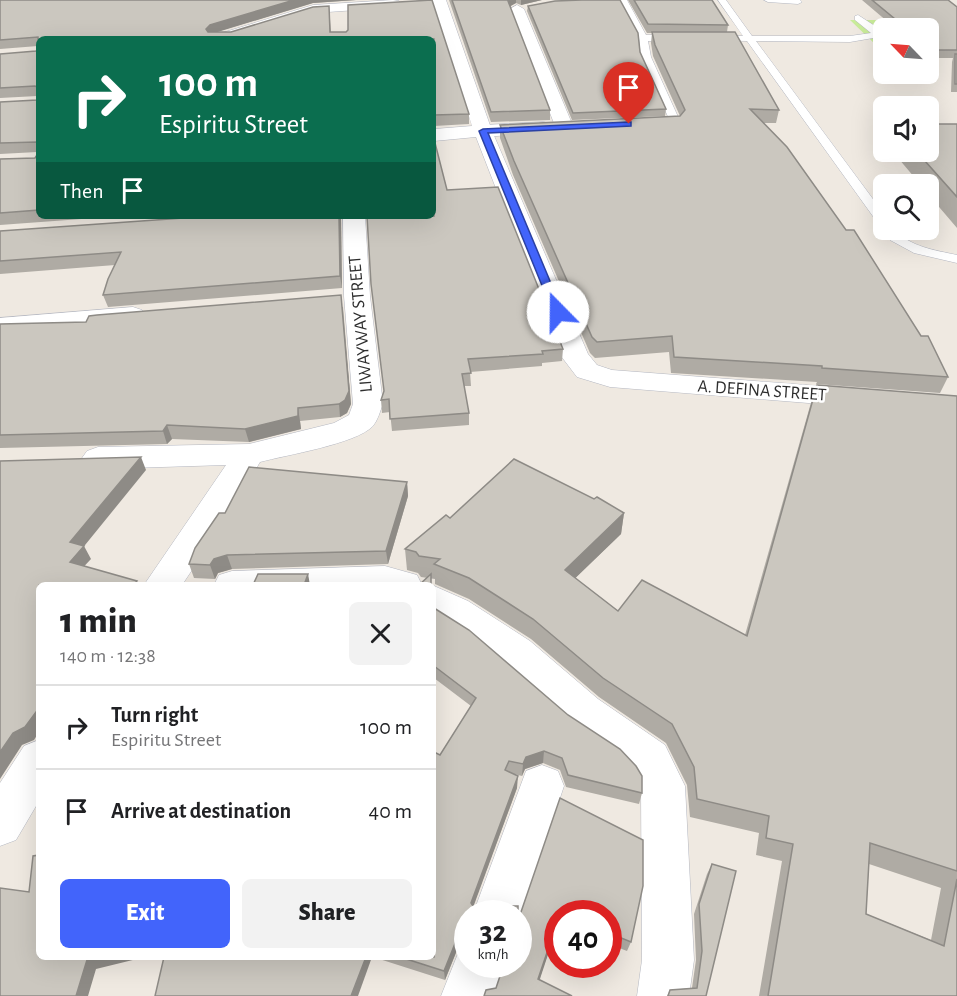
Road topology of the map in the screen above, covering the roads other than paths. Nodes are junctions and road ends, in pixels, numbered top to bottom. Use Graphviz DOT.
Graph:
graph roads {
  1 [pos="612,0"];
  2 [pos="623,0"];
  3 [pos="722,0"];
  4 [pos="768,0"];
  5 [pos="435,1"];
  6 [pos="798,2"];
  7 [pos="405,3"];
  8 [pos="522,8"];
  9 [pos="858,18"];
  10 [pos="227,36"];
  11 [pos="643,38"];
  12 [pos="690,38"];
  13 [pos="702,38"];
  14 [pos="747,38"];
  15 [pos="650,123"];
  16 [pos="672,123"];
  17 [pos="564,126"];
  18 [pos="585,126"];
  19 [pos="483,131"];
  20 [pos="436,135"];
  21 [pos="873,209"];
  22 [pos="354,219"];
  23 [pos="897,240"];
  24 [pos="957,259"];
  25 [pos="155,313"];
  26 [pos="0,326"];
  27 [pos="886,400"];
  28 [pos="249,454"];
  29 [pos="71,459"];
  30 [pos="164,582"];
  31 [pos="324,582"];
  32 [pos="393,582"];
  33 [pos="436,602"];
  34 [pos="36,765"];
  35 [pos="542,786"];
  36 [pos="0,824"];
  37 [pos="502,900"];
  38 [pos="474,978"];
  39 [pos="467,996"];
  40 [pos="663,996"];
  1 -- 2 [label="lane"];
  2 -- 11 [label="lane"];
  3 -- 14 [label="lane"];
  4 -- 6 [label="lane"];
  5 -- 19 [label="street"];
  7 -- 10 [label="street"];
  8 -- 17 [label="street"];
  9 -- 14 [label="lane"];
  11 -- 12 [label="lane"];
  11 -- 16 [label="lane"];
  13 -- 14 [label="lane"];
  14 -- 21 [label="lane"];
  15 -- 16 [label="street"];
  17 -- 18 [label="street"];
  17 -- 19 [label="street"];
  19 -- 20 [label="street"];
  19 -- 27 [label="street, A. DEFINA STREET"];
  22 -- 28 [label="street, LIWAYWAY STREET"];
  23 -- 24 [label="lane"];
  25 -- 26 [label="street"];
  28 -- 29 [label="street, LIWAYWAY STREET"];
  28 -- 30 [label="street"];
  31 -- 32 [label="street"];
  33 -- 40 [label="street"];
  34 -- 36 [label="street"];
  35 -- 37 [label="street"];
  38 -- 39 [label="street"];
}
